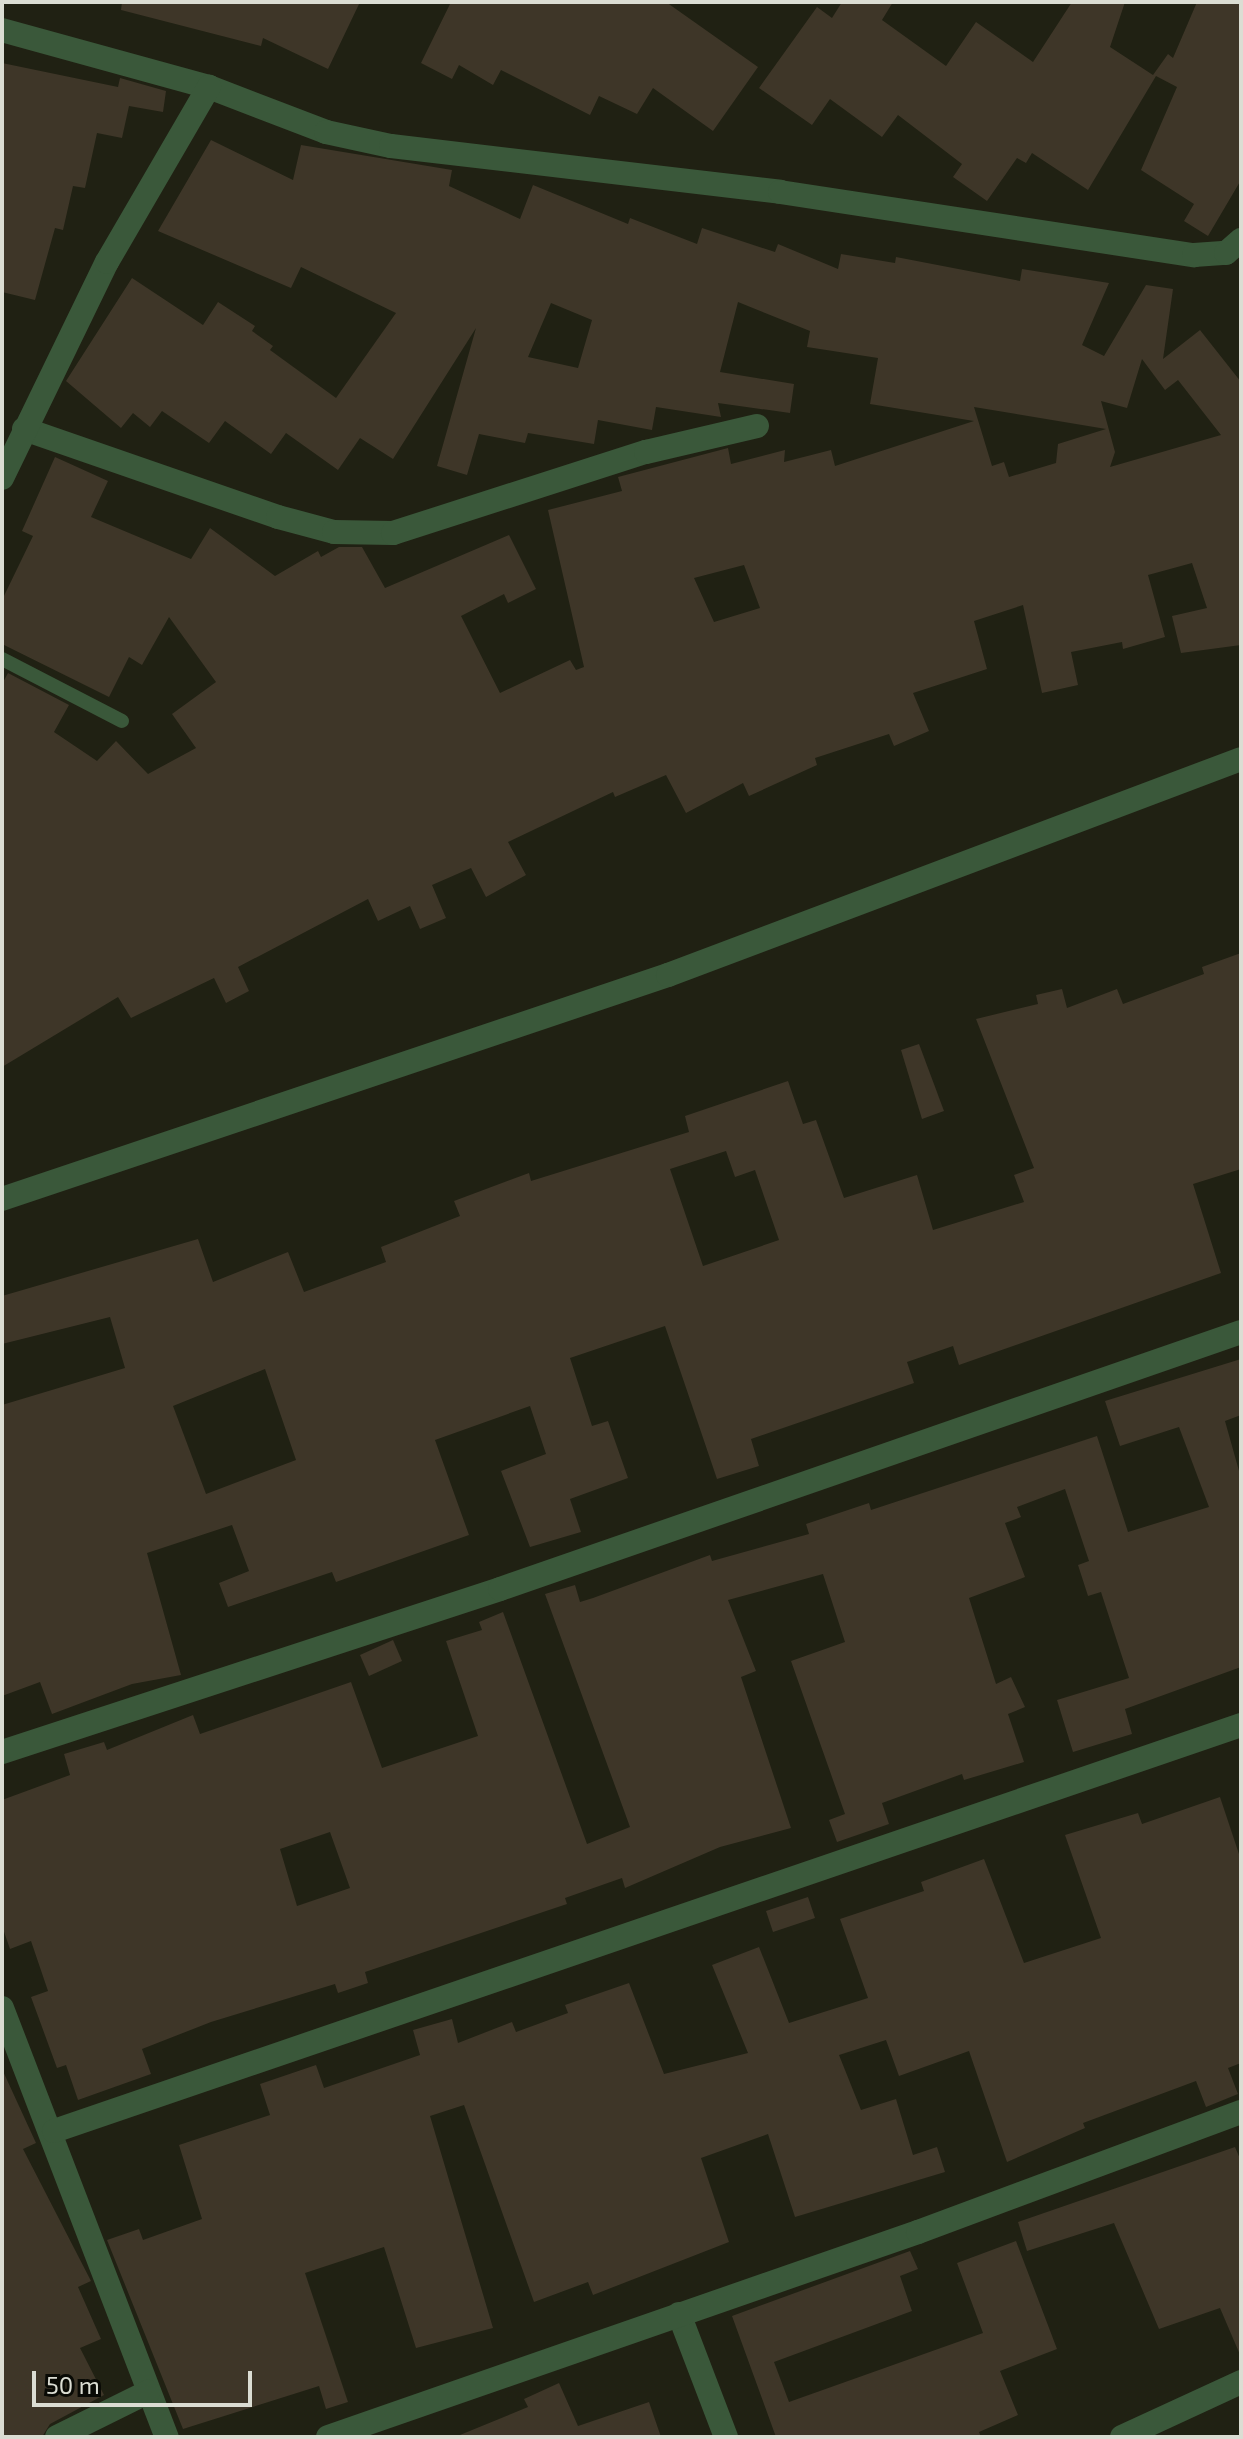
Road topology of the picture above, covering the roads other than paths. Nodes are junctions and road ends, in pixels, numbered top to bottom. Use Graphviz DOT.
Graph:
graph roads {
  1 [pos="2,30"];
  2 [pos="209,87"];
  3 [pos="1241,240"];
  4 [pos="757,426"];
  5 [pos="24,429"];
  6 [pos="2,478"];
  7 [pos="2,659"];
  8 [pos="122,721"];
  9 [pos="1241,759"];
  10 [pos="2,1199"];
  11 [pos="1241,1332"];
  12 [pos="1241,1725"];
  13 [pos="2,1752"];
  14 [pos="2,2008"];
  15 [pos="8,2044"];
  16 [pos="1241,2112"];
  17 [pos="54,2131"];
  18 [pos="679,2314"];
  19 [pos="1241,2382"];
  20 [pos="148,2392"];
  21 [pos="57,2437"];
  22 [pos="167,2437"];
  23 [pos="328,2437"];
  24 [pos="726,2437"];
  25 [pos="1122,2437"];
  1 -- 2 [label="street"];
  2 -- 3 [label="street"];
  2 -- 5 [label="street"];
  4 -- 5 [label="street"];
  5 -- 6 [label="street"];
  7 -- 8 [label="lane"];
  9 -- 10 [label="street"];
  11 -- 13 [label="street"];
  12 -- 17 [label="street"];
  14 -- 15 [label="street"];
  15 -- 17 [label="street"];
  16 -- 18 [label="street"];
  17 -- 20 [label="street"];
  18 -- 23 [label="street"];
  18 -- 24 [label="street"];
  19 -- 25 [label="street"];
  20 -- 21 [label="street"];
  20 -- 22 [label="street"];
}
